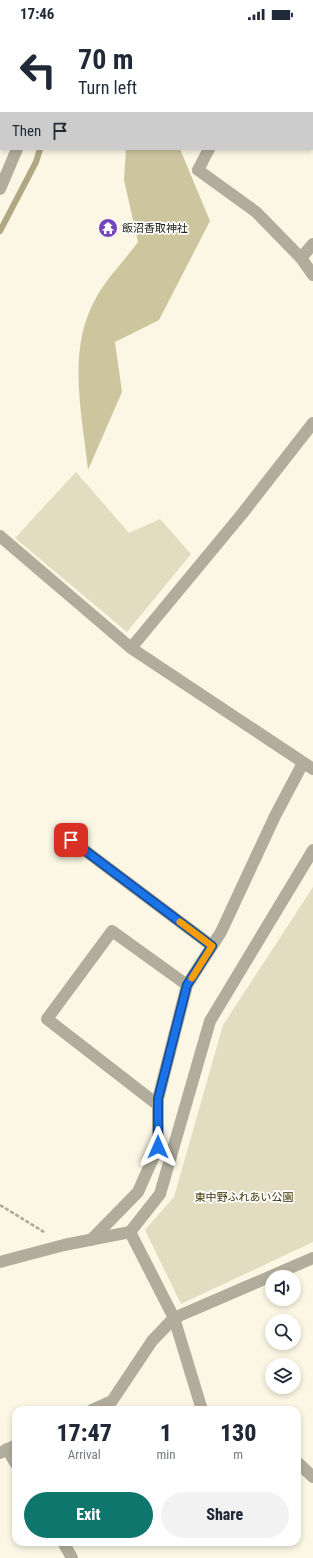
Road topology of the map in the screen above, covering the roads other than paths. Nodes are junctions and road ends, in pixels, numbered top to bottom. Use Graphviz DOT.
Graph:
graph roads {
  1 [pos="17,150"];
  2 [pos="208,150"];
  3 [pos="0,190"];
  4 [pos="313,244"];
  5 [pos="301,258"];
  6 [pos="313,276"];
  7 [pos="313,423"];
  8 [pos="0,536"];
  9 [pos="131,648"];
  10 [pos="308,766"];
  11 [pos="71,840"];
  12 [pos="313,850"];
  13 [pos="310,865"];
  14 [pos="212,946"];
  15 [pos="187,985"];
  16 [pos="158,1105"];
  17 [pos="130,1232"];
  18 [pos="91,1240"];
  19 [pos="313,1258"];
  20 [pos="0,1262"];
  21 [pos="174,1318"];
  22 [pos="101,1406"];
  23 [pos="201,1406"];
  24 [pos="301,1466"];
  25 [pos="313,1477"];
  1 -- 3 [label="street"];
  2 -- 5 [label="street"];
  4 -- 5 [label="street"];
  5 -- 6 [label="street"];
  7 -- 9 [label="street"];
  8 -- 9 [label="street"];
  9 -- 10 [label="street"];
  10 -- 14 [label="street"];
  11 -- 14 [label="street"];
  12 -- 13 [label="street"];
  13 -- 17 [label="street"];
  14 -- 15 [label="street"];
  15 -- 16 [label="street"];
  15 -- 16 [label="street"];
  16 -- 18 [label="street"];
  17 -- 18 [label="street"];
  17 -- 21 [label="street"];
  18 -- 20 [label="street"];
  19 -- 21 [label="street"];
  21 -- 22 [label="street"];
  21 -- 23 [label="street"];
  24 -- 25 [label="street"];
}
